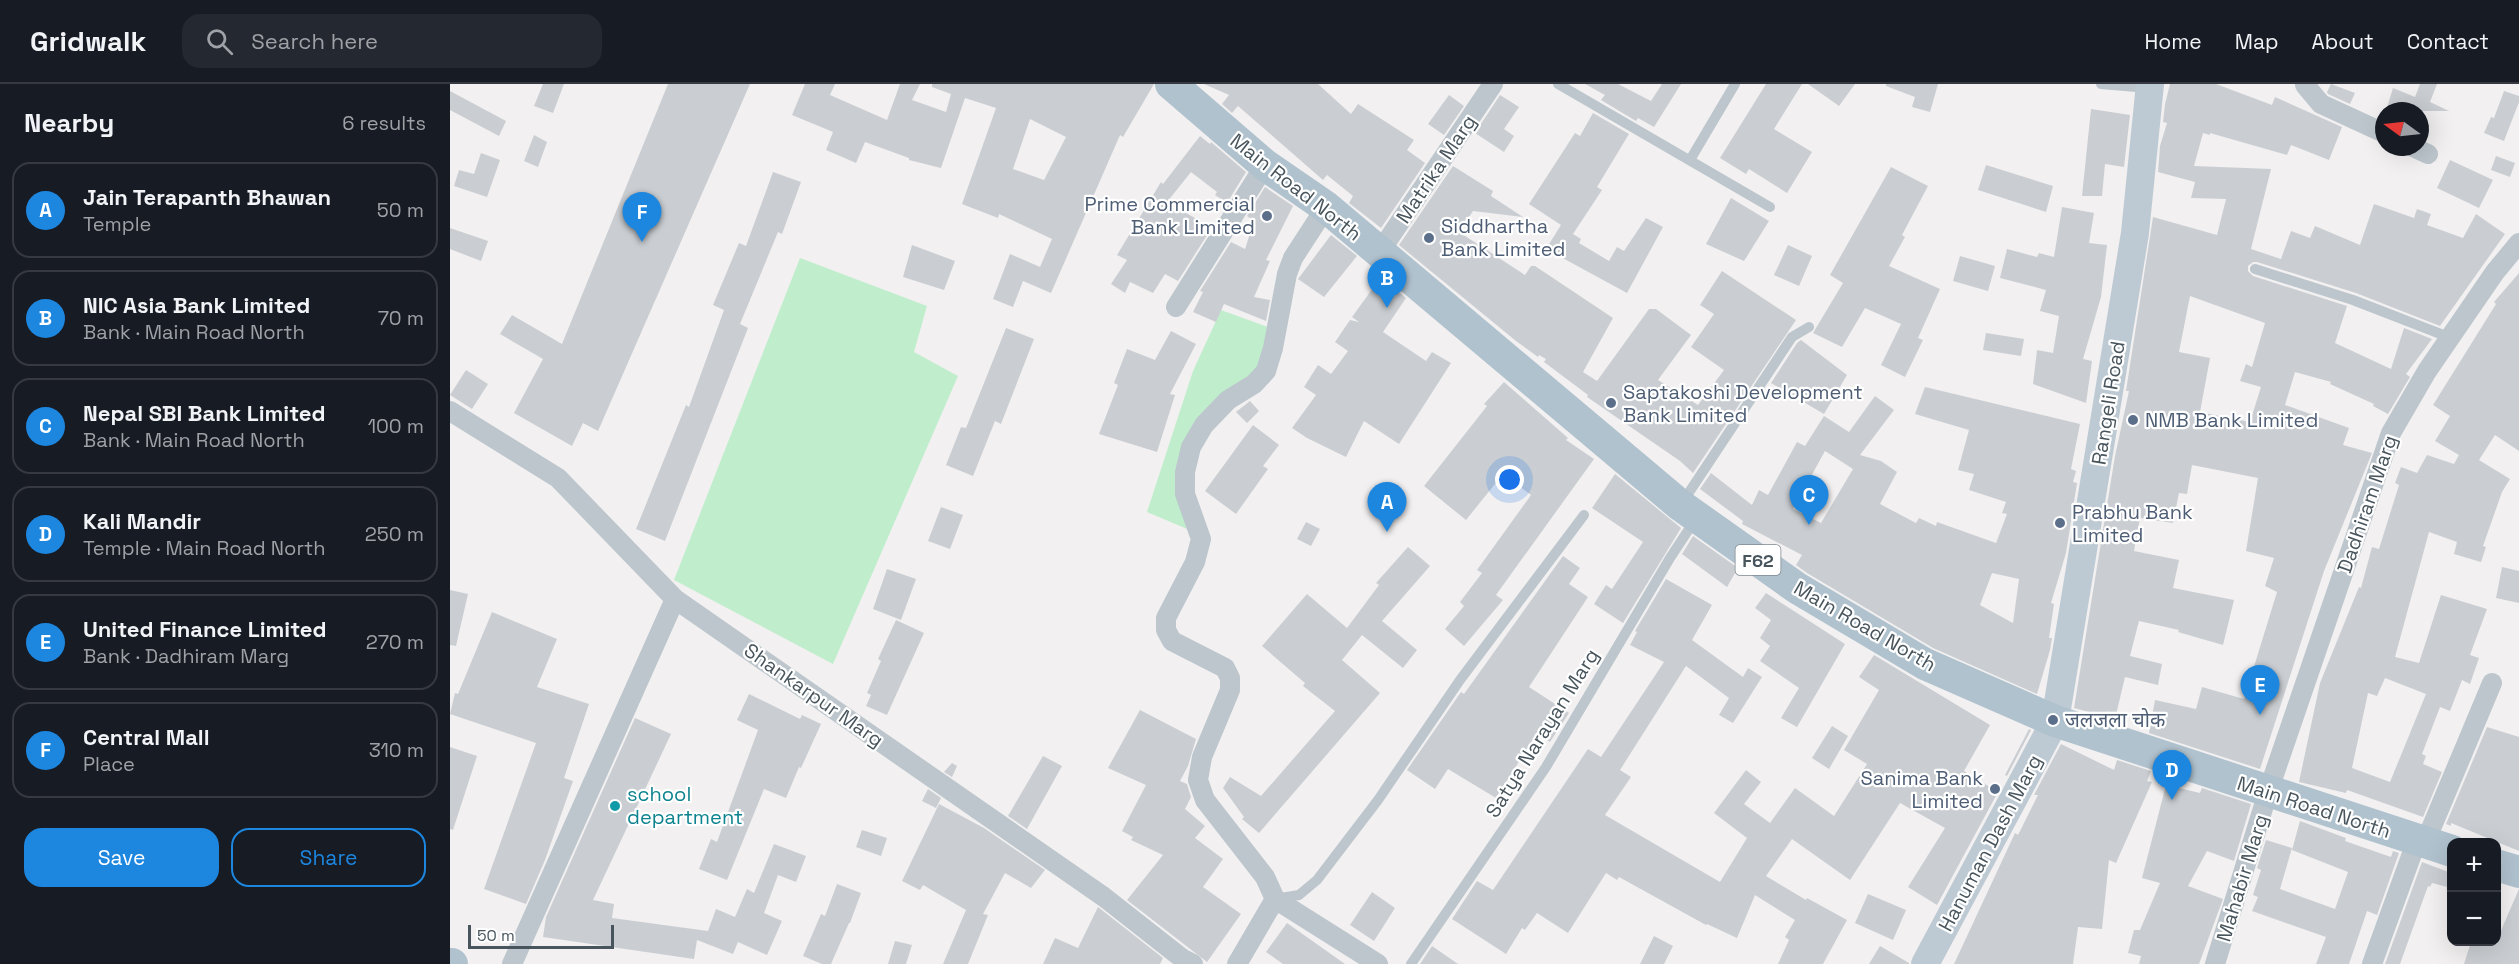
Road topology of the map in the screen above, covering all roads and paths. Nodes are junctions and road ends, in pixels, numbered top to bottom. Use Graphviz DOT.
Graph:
graph roads {
  1 [pos="1171,84"];
  2 [pos="1493,84"];
  3 [pos="1558,84"];
  4 [pos="1735,84"];
  5 [pos="2101,84"];
  6 [pos="2303,84"];
  7 [pos="2149,86"];
  8 [pos="2375,130"];
  9 [pos="1690,160"];
  10 [pos="1265,165"];
  11 [pos="1326,207"];
  12 [pos="1770,207"];
  13 [pos="2519,243"];
  14 [pos="1379,253"];
  15 [pos="2255,269"];
  16 [pos="1176,307"];
  17 [pos="1809,327"];
  18 [pos="2451,338"];
  19 [pos="450,411"];
  20 [pos="1689,511"];
  21 [pos="1584,515"];
  22 [pos="675,599"];
  23 [pos="2492,683"];
  24 [pos="2055,721"];
  25 [pos="2268,792"];
  26 [pos="2431,845"];
  27 [pos="2501,867"];
  28 [pos="2519,872"];
  29 [pos="1275,899"];
  30 [pos="512,964"];
  31 [pos="1193,964"];
  32 [pos="1237,964"];
  33 [pos="1378,964"];
  34 [pos="1411,964"];
  35 [pos="1925,964"];
  36 [pos="2215,964"];
  37 [pos="2372,964"];
  1 -- 10 [label="main road, Main Road North / F62"];
  2 -- 14 [label="street, Matrika Marg"];
  3 -- 9 [label="lane"];
  4 -- 9 [label="lane"];
  5 -- 7 [label="lane"];
  6 -- 8 [label="street"];
  7 -- 24 [label="main road, Rangeli Road"];
  9 -- 12 [label="lane"];
  10 -- 11 [label="main road, Main Road North / F62"];
  10 -- 16 [label="street"];
  11 -- 14 [label="main road, Main Road North / F62"];
  11 -- 29 [label="street"];
  13 -- 18 [label="street, Dadhiram Marg"];
  14 -- 20 [label="main road, Main Road North / F62"];
  15 -- 18 [label="lane"];
  17 -- 20 [label="lane, Satya Narayan Marg"];
  18 -- 25 [label="street, Dadhiram Marg"];
  19 -- 22 [label="street, Shankarpur Marg"];
  20 -- 24 [label="main road, Main Road North / F62"];
  20 -- 34 [label="lane, Satya Narayan Marg"];
  21 -- 29 [label="lane"];
  22 -- 30 [label="street"];
  22 -- 31 [label="street, Shankarpur Marg"];
  23 -- 26 [label="street"];
  24 -- 25 [label="main road, Main Road North / F62"];
  24 -- 35 [label="main road, Hanuman Dash Marg"];
  25 -- 26 [label="main road, Main Road North / F62"];
  25 -- 36 [label="street, Mahabir Marg"];
  26 -- 37 [label="street"];
  27 -- 28 [label="main road"];
  29 -- 32 [label="street"];
  29 -- 33 [label="street"];
}
